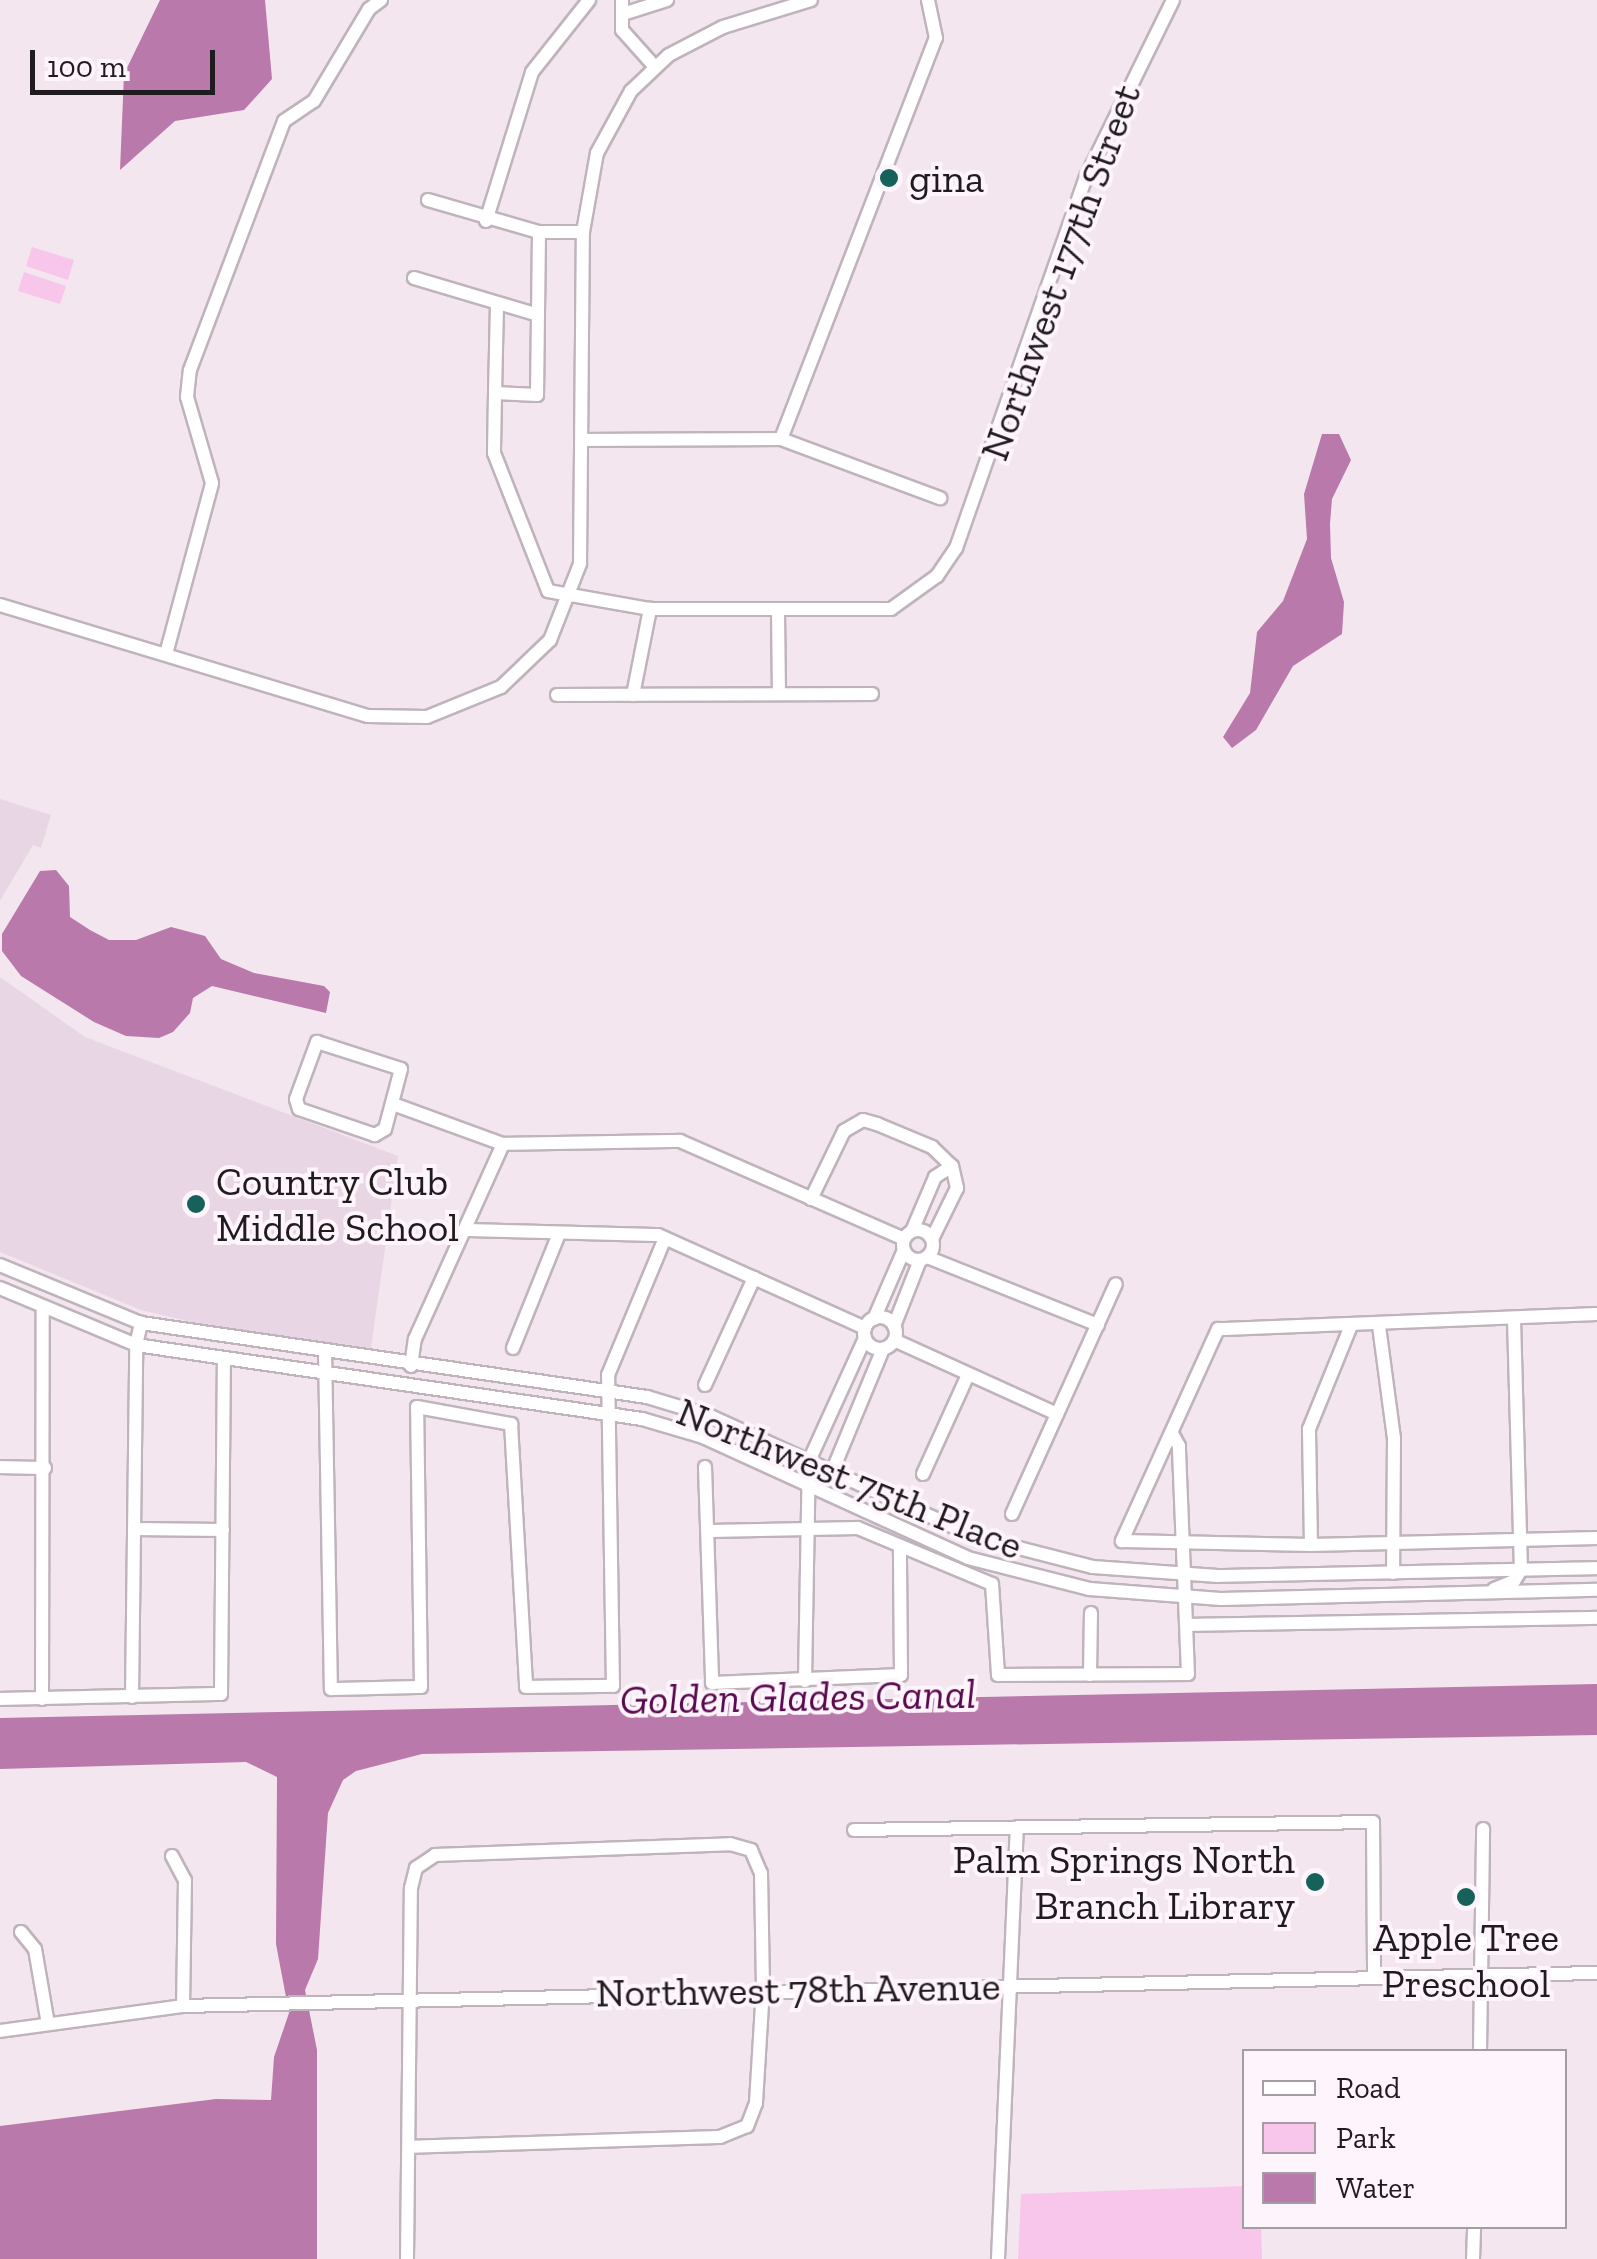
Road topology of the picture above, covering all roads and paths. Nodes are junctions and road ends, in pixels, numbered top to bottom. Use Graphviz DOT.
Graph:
graph roads {
  1 [pos="381,0"];
  2 [pos="589,0"];
  3 [pos="667,0"];
  4 [pos="811,0"];
  5 [pos="928,0"];
  6 [pos="1174,0"];
  7 [pos="795,2"];
  8 [pos="624,7"];
  9 [pos="655,67"];
  10 [pos="428,200"];
  11 [pos="486,221"];
  12 [pos="539,232"];
  13 [pos="583,232"];
  14 [pos="414,278"];
  15 [pos="497,304"];
  16 [pos="538,315"];
  17 [pos="494,393"];
  18 [pos="781,438"];
  19 [pos="583,440"];
  20 [pos="940,498"];
  21 [pos="571,597"];
  22 [pos="0,605"];
  23 [pos="650,609"];
  24 [pos="778,612"];
  25 [pos="166,654"];
  26 [pos="779,694"];
  27 [pos="872,694"];
  28 [pos="557,695"];
  29 [pos="633,695"];
  30 [pos="393,1104"];
  31 [pos="503,1144"];
  32 [pos="952,1166"];
  33 [pos="811,1199"];
  34 [pos="465,1230"];
  35 [pos="558,1236"];
  36 [pos="664,1238"];
  37 [pos="932,1239"];
  38 [pos="907,1240"];
  39 [pos="924,1259"];
  40 [pos="0,1265"];
  41 [pos="754,1278"];
  42 [pos="1116,1284"];
  43 [pos="0,1288"];
  44 [pos="43,1310"];
  45 [pos="1597,1314"];
  46 [pos="1514,1318"];
  47 [pos="142,1323"];
  48 [pos="1098,1325"];
  49 [pos="1379,1326"];
  50 [pos="868,1328"];
  51 [pos="1350,1328"];
  52 [pos="890,1338"];
  53 [pos="136,1345"];
  54 [pos="513,1348"];
  55 [pos="325,1351"];
  56 [pos="224,1360"];
  57 [pos="410,1366"];
  58 [pos="322,1373"];
  59 [pos="968,1374"];
  60 [pos="705,1385"];
  61 [pos="608,1388"];
  62 [pos="608,1412"];
  63 [pos="1057,1414"];
  64 [pos="1173,1435"];
  65 [pos="809,1461"];
  66 [pos="705,1467"];
  67 [pos="0,1468"];
  68 [pos="45,1468"];
  69 [pos="832,1472"];
  70 [pos="922,1474"];
  71 [pos="810,1486"];
  72 [pos="1012,1514"];
  73 [pos="805,1528"];
  74 [pos="134,1530"];
  75 [pos="223,1530"];
  76 [pos="710,1532"];
  77 [pos="1597,1538"];
  78 [pos="1521,1541"];
  79 [pos="1392,1542"];
  80 [pos="1185,1545"];
  81 [pos="1311,1546"];
  82 [pos="900,1548"];
  83 [pos="1597,1568"];
  84 [pos="1521,1570"];
  85 [pos="1393,1572"];
  86 [pos="1186,1576"];
  87 [pos="1597,1590"];
  88 [pos="1484,1592"];
  89 [pos="1186,1598"];
  90 [pos="1091,1612"];
  91 [pos="1597,1618"];
  92 [pos="1189,1625"];
  93 [pos="1090,1675"];
  94 [pos="805,1680"];
  95 [pos="132,1696"];
  96 [pos="42,1699"];
  97 [pos="0,1700"];
  98 [pos="1017,1828"];
  99 [pos="1483,1829"];
  100 [pos="854,1830"];
  101 [pos="172,1856"];
  102 [pos="21,1932"];
  103 [pos="1597,1972"];
  104 [pos="1483,1973"];
  105 [pos="1374,1976"];
  106 [pos="1008,1984"];
  107 [pos="763,1988"];
  108 [pos="411,2000"];
  109 [pos="183,2006"];
  110 [pos="48,2024"];
  111 [pos="0,2031"];
  112 [pos="1480,2049"];
  113 [pos="410,2147"];
  114 [pos="1474,2229"];
  115 [pos="407,2259"];
  116 [pos="998,2259"];
  117 [pos="1473,2259"];
  1 -- 25 [label="street"];
  2 -- 11 [label="street"];
  3 -- 8 [label="street"];
  4 -- 7 [label="street"];
  5 -- 18 [label="street"];
  6 -- 24 [label="street, Northwest 177th Street"];
  7 -- 9 [label="street"];
  8 -- 9 [label="street"];
  9 -- 13 [label="street"];
  10 -- 11 [label="street"];
  11 -- 12 [label="street"];
  12 -- 13 [label="street"];
  12 -- 16 [label="street"];
  13 -- 19 [label="street"];
  14 -- 15 [label="street"];
  15 -- 16 [label="street"];
  15 -- 17 [label="street"];
  16 -- 17 [label="street"];
  17 -- 21 [label="street"];
  18 -- 19 [label="street"];
  18 -- 20 [label="street"];
  19 -- 21 [label="street"];
  21 -- 23 [label="street"];
  21 -- 25 [label="street"];
  22 -- 25 [label="street"];
  23 -- 24 [label="street"];
  23 -- 29 [label="street"];
  24 -- 26 [label="street"];
  26 -- 27 [label="street"];
  26 -- 29 [label="street"];
  28 -- 29 [label="street"];
  30 -- 30 [label="street"];
  30 -- 31 [label="street"];
  31 -- 33 [label="street"];
  31 -- 34 [label="street"];
  32 -- 33 [label="street"];
  32 -- 37 [label="street"];
  32 -- 38 [label="street"];
  33 -- 38 [label="street"];
  34 -- 35 [label="street"];
  34 -- 57 [label="street"];
  35 -- 36 [label="street"];
  35 -- 54 [label="street"];
  36 -- 41 [label="street"];
  36 -- 61 [label="street"];
  37 -- 38 [label="street"];
  37 -- 39 [label="street"];
  38 -- 39 [label="street"];
  38 -- 50 [label="street"];
  39 -- 48 [label="street"];
  39 -- 52 [label="street"];
  40 -- 47 [label="street, Northwest 75th Place"];
  41 -- 50 [label="street"];
  41 -- 60 [label="street"];
  42 -- 48 [label="street"];
  43 -- 44 [label="street, Northwest 75th Place"];
  44 -- 53 [label="street, Northwest 75th Place"];
  44 -- 68 [label="street"];
  45 -- 46 [label="street"];
  46 -- 49 [label="street"];
  46 -- 78 [label="street"];
  47 -- 53 [label="street"];
  47 -- 55 [label="street, Northwest 75th Place"];
  48 -- 63 [label="street"];
  49 -- 51 [label="street"];
  49 -- 79 [label="street"];
  50 -- 52 [label="street"];
  50 -- 52 [label="street"];
  50 -- 65 [label="street"];
  51 -- 64 [label="street"];
  51 -- 81 [label="street"];
  52 -- 59 [label="street"];
  52 -- 69 [label="street"];
  53 -- 56 [label="street, Northwest 75th Place"];
  53 -- 74 [label="street"];
  55 -- 57 [label="street, Northwest 75th Place"];
  55 -- 58 [label="street"];
  56 -- 58 [label="street, Northwest 75th Place"];
  56 -- 75 [label="street"];
  57 -- 61 [label="street, Northwest 75th Place"];
  58 -- 62 [label="street, Northwest 75th Place"];
  58 -- 62 [label="street"];
  59 -- 63 [label="street"];
  59 -- 70 [label="street"];
  61 -- 62 [label="street"];
  61 -- 65 [label="street, Northwest 75th Place"];
  62 -- 71 [label="street, Northwest 75th Place"];
  63 -- 72 [label="street"];
  64 -- 80 [label="street"];
  64 -- 80 [label="street"];
  65 -- 69 [label="street, Northwest 75th Place"];
  65 -- 71 [label="street"];
  66 -- 76 [label="street"];
  67 -- 68 [label="street"];
  68 -- 96 [label="street"];
  69 -- 71 [label="street"];
  69 -- 86 [label="street, Northwest 75th Place"];
  71 -- 73 [label="street"];
  71 -- 89 [label="street, Northwest 75th Place"];
  73 -- 76 [label="street"];
  73 -- 82 [label="street"];
  73 -- 94 [label="street"];
  74 -- 75 [label="street"];
  74 -- 95 [label="street"];
  75 -- 95 [label="street"];
  76 -- 94 [label="street"];
  77 -- 78 [label="street"];
  78 -- 79 [label="street"];
  78 -- 84 [label="street"];
  79 -- 81 [label="street"];
  79 -- 85 [label="street"];
  80 -- 81 [label="street"];
  80 -- 86 [label="street"];
  82 -- 93 [label="street"];
  82 -- 94 [label="street"];
  83 -- 84 [label="street, Northwest 75th Place"];
  84 -- 85 [label="street, Northwest 75th Place"];
  84 -- 88 [label="street"];
  85 -- 86 [label="street, Northwest 75th Place"];
  86 -- 89 [label="street"];
  87 -- 88 [label="street, Northwest 75th Place"];
  88 -- 89 [label="street, Northwest 75th Place"];
  89 -- 92 [label="street"];
  90 -- 93 [label="street"];
  91 -- 92 [label="street"];
  92 -- 93 [label="street"];
  95 -- 96 [label="street"];
  96 -- 97 [label="street"];
  98 -- 100 [label="street"];
  98 -- 105 [label="street"];
  98 -- 106 [label="street"];
  99 -- 104 [label="street"];
  101 -- 109 [label="street"];
  102 -- 110 [label="street"];
  103 -- 104 [label="street, Northwest 78th Avenue"];
  104 -- 105 [label="street, Northwest 78th Avenue"];
  104 -- 112 [label="street"];
  105 -- 106 [label="street, Northwest 78th Avenue"];
  106 -- 107 [label="street, Northwest 78th Avenue"];
  106 -- 116 [label="street"];
  107 -- 108 [label="street, Northwest 78th Avenue"];
  107 -- 108 [label="street"];
  107 -- 113 [label="street"];
  108 -- 109 [label="street, Northwest 78th Avenue"];
  108 -- 113 [label="street"];
  109 -- 110 [label="street, Northwest 78th Avenue"];
  110 -- 111 [label="street, Northwest 78th Avenue"];
  113 -- 115 [label="street"];
  114 -- 117 [label="street"];
}
